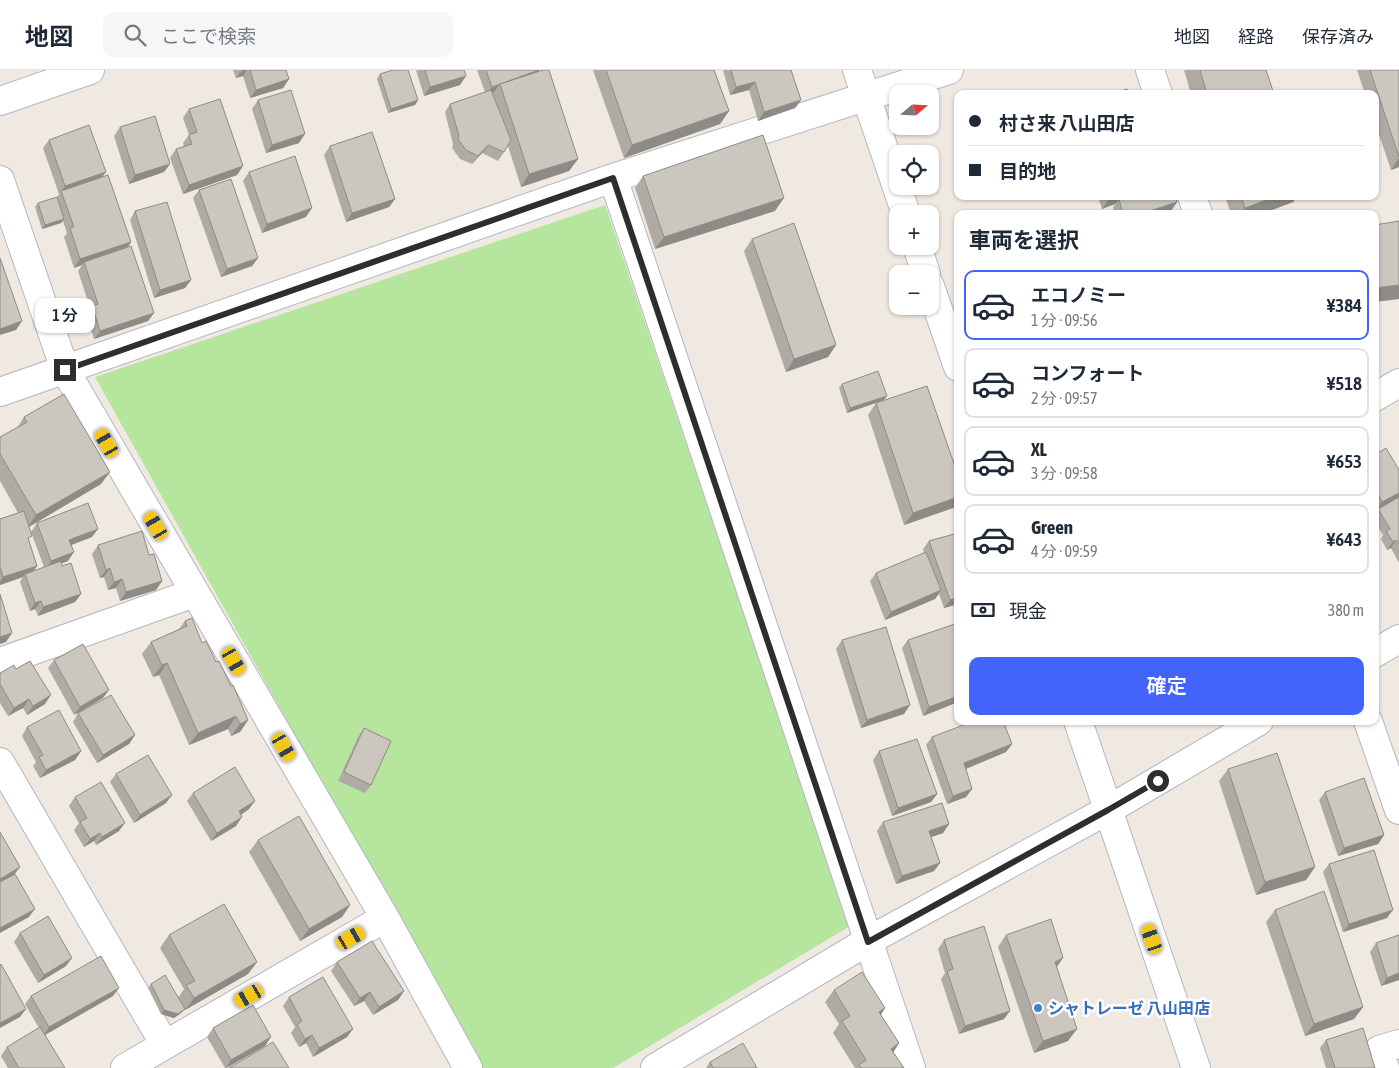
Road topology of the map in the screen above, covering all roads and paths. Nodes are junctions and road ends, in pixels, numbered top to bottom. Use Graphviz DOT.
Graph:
graph roads {
  1 [pos="90,70"];
  2 [pos="857,70"];
  3 [pos="948,70"];
  4 [pos="1150,70"];
  5 [pos="1157,90"];
  6 [pos="866,96"];
  7 [pos="0,101"];
  8 [pos="613,178"];
  9 [pos="0,180"];
  10 [pos="903,205"];
  11 [pos="939,312"];
  12 [pos="954,355"];
  13 [pos="65,370"];
  14 [pos="1399,383"];
  15 [pos="0,392"];
  16 [pos="1379,395"];
  17 [pos="194,593"];
  18 [pos="1399,639"];
  19 [pos="1379,651"];
  20 [pos="0,662"];
  21 [pos="1079,725"];
  22 [pos="1252,725"];
  23 [pos="1369,725"];
  24 [pos="0,762"];
  25 [pos="1108,810"];
  26 [pos="1399,810"];
  27 [pos="384,918"];
  28 [pos="868,942"];
  29 [pos="1399,1044"];
  30 [pos="165,1045"];
  31 [pos="124,1068"];
  32 [pos="468,1068"];
  33 [pos="654,1068"];
  34 [pos="911,1068"];
  35 [pos="1196,1068"];
  36 [pos="1385,1068"];
  1 -- 7 [label="street"];
  2 -- 6 [label="street"];
  3 -- 6 [label="street"];
  4 -- 5 [label="street"];
  6 -- 8 [label="street"];
  6 -- 10 [label="street"];
  8 -- 13 [label="street"];
  8 -- 28 [label="street"];
  9 -- 13 [label="street"];
  11 -- 12 [label="street"];
  13 -- 15 [label="street"];
  13 -- 17 [label="street"];
  14 -- 16 [label="street"];
  17 -- 20 [label="street"];
  17 -- 27 [label="street"];
  18 -- 19 [label="street"];
  21 -- 25 [label="street"];
  22 -- 25 [label="street"];
  23 -- 26 [label="street"];
  24 -- 30 [label="street"];
  25 -- 28 [label="street"];
  25 -- 35 [label="street"];
  27 -- 30 [label="street"];
  27 -- 32 [label="street"];
  28 -- 33 [label="street"];
  28 -- 34 [label="street"];
  29 -- 36 [label="street"];
  30 -- 31 [label="street"];
}
